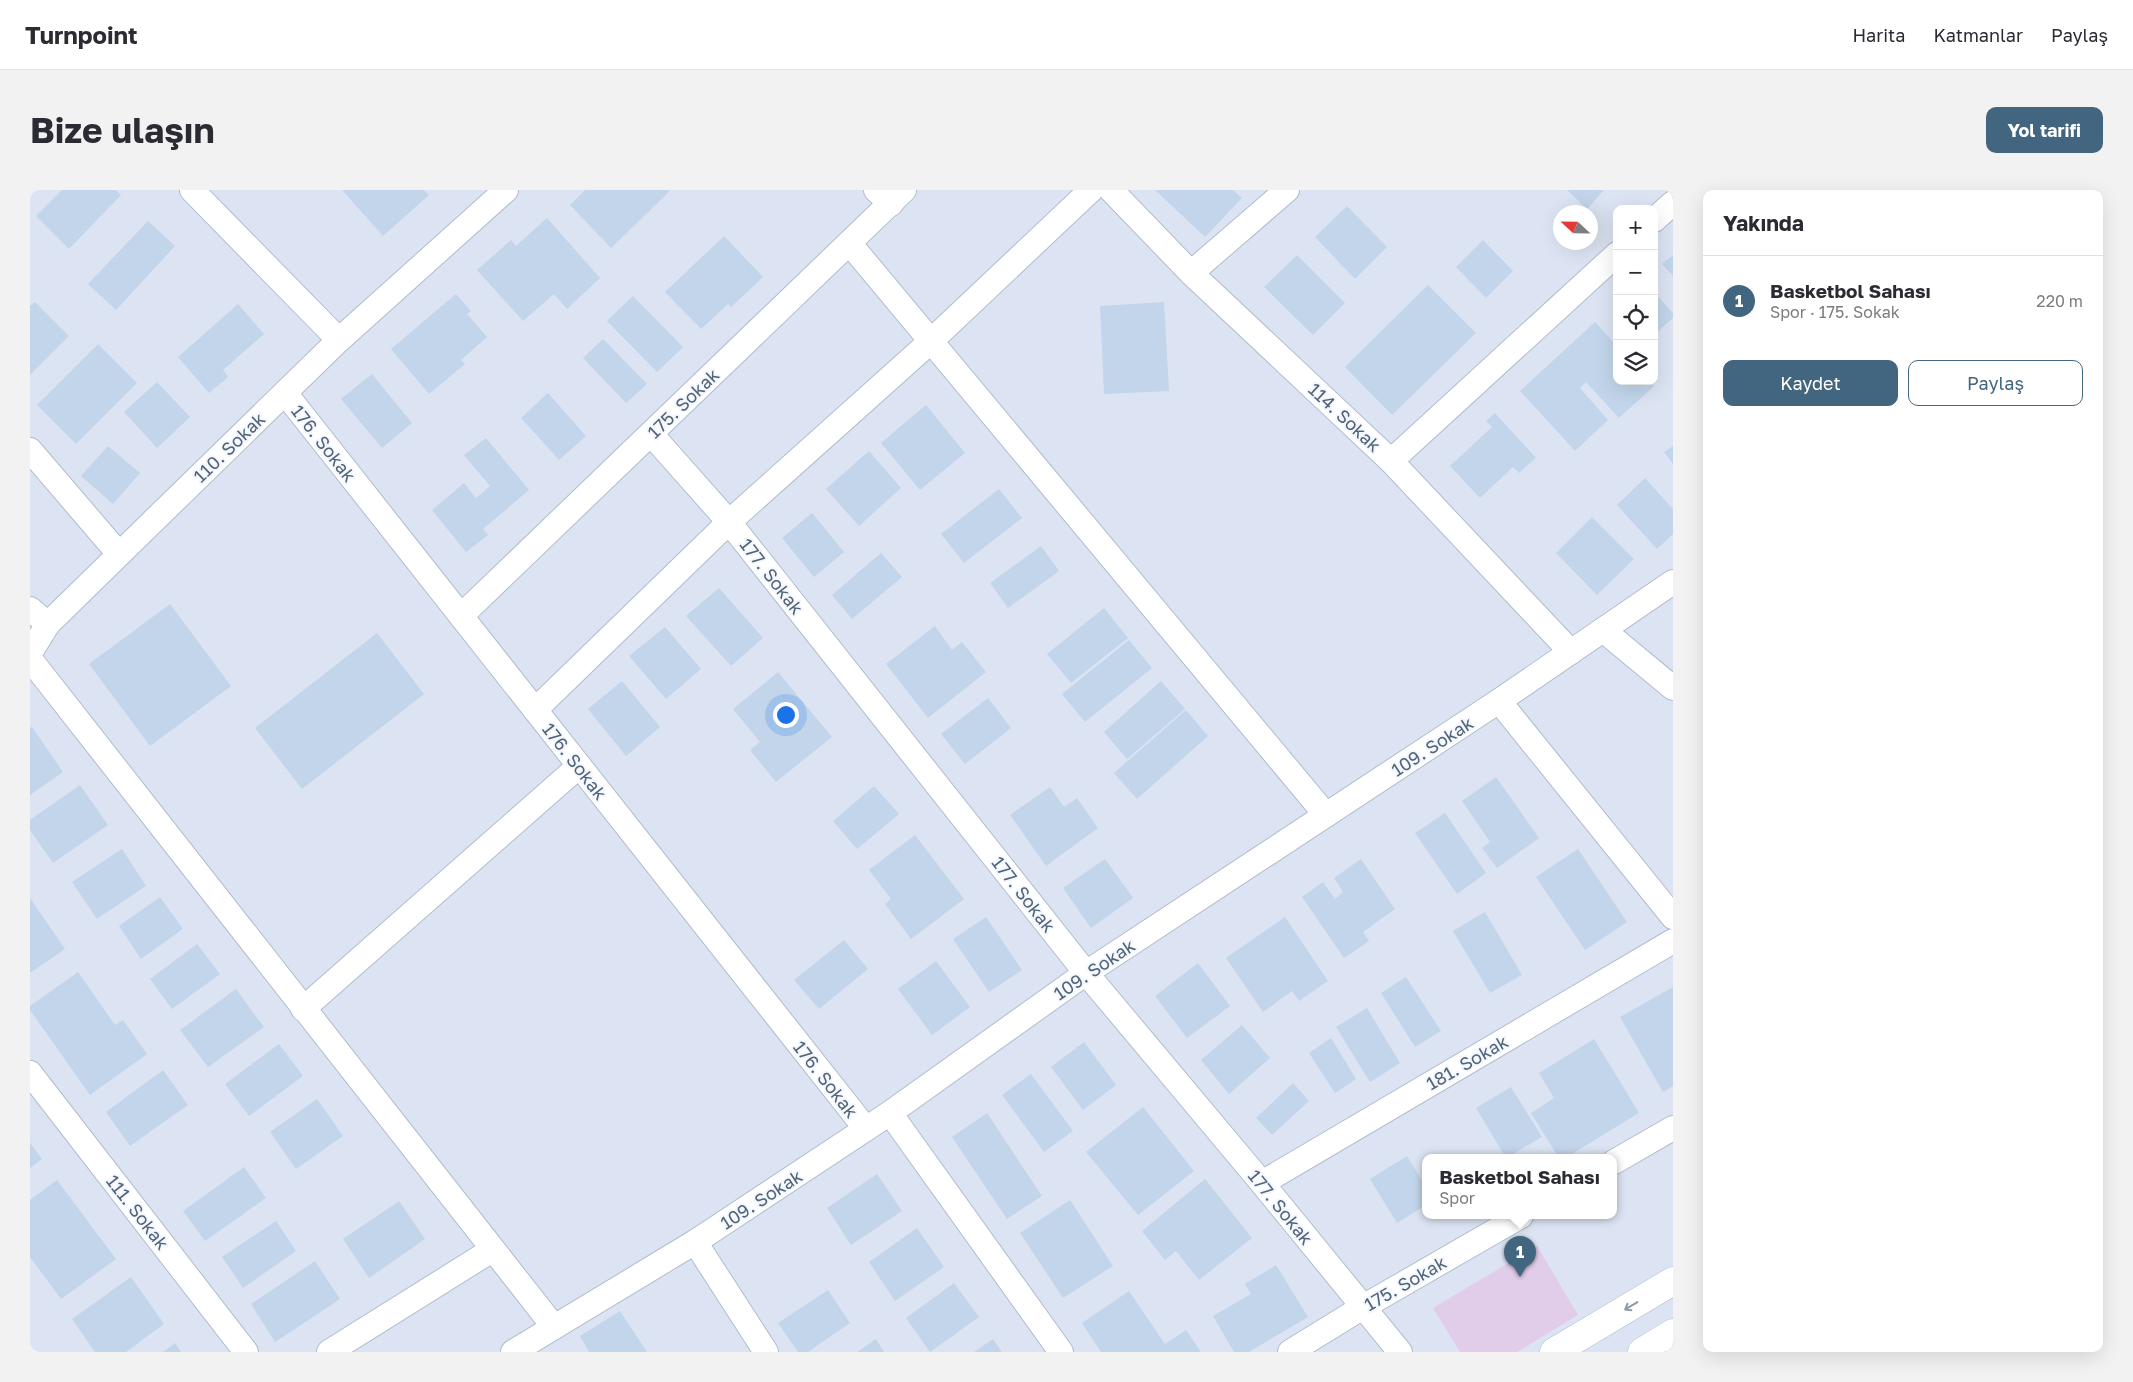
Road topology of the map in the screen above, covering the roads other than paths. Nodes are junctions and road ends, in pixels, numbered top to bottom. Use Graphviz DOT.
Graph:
graph roads {
  1 [pos="192,190"];
  2 [pos="506,190"];
  3 [pos="1091,190"];
  4 [pos="1111,190"];
  5 [pos="1287,190"];
  6 [pos="890,195"];
  7 [pos="1673,203"];
  8 [pos="1658,216"];
  9 [pos="850,244"];
  10 [pos="1613,258"];
  11 [pos="1191,272"];
  12 [pos="339,340"];
  13 [pos="930,342"];
  14 [pos="284,393"];
  15 [pos="651,434"];
  16 [pos="30,450"];
  17 [pos="1391,461"];
  18 [pos="729,522"];
  19 [pos="119,554"];
  20 [pos="1673,582"];
  21 [pos="30,609"];
  22 [pos="460,616"];
  23 [pos="48,624"];
  24 [pos="1603,630"];
  25 [pos="1571,652"];
  26 [pos="30,653"];
  27 [pos="30,659"];
  28 [pos="1673,688"];
  29 [pos="1499,701"];
  30 [pos="535,710"];
  31 [pos="579,766"];
  32 [pos="1326,815"];
  33 [pos="1673,917"];
  34 [pos="1673,941"];
  35 [pos="1086,973"];
  36 [pos="303,1009"];
  37 [pos="30,1073"];
  38 [pos="890,1113"];
  39 [pos="1673,1128"];
  40 [pos="866,1129"];
  41 [pos="1617,1160"];
  42 [pos="1262,1183"];
  43 [pos="1516,1219"];
  44 [pos="695,1242"];
  45 [pos="492,1250"];
  46 [pos="1673,1281"];
  47 [pos="1363,1307"];
  48 [pos="554,1327"];
  49 [pos="1673,1333"];
  50 [pos="246,1352"];
  51 [pos="329,1352"];
  52 [pos="513,1352"];
  53 [pos="766,1352"];
  54 [pos="1061,1352"];
  55 [pos="1290,1352"];
  56 [pos="1400,1352"];
  57 [pos="1554,1352"];
  58 [pos="1642,1352"];
  1 -- 12 [label="street"];
  2 -- 12 [label="street, 110. Sokak"];
  3 -- 13 [label="street"];
  4 -- 11 [label="street, 114. Sokak"];
  5 -- 11 [label="street"];
  6 -- 9 [label="street, 175. Sokak"];
  7 -- 8 [label="street"];
  9 -- 13 [label="street"];
  9 -- 15 [label="street, 175. Sokak"];
  10 -- 17 [label="street"];
  11 -- 17 [label="street, 114. Sokak"];
  12 -- 14 [label="street, 110. Sokak"];
  13 -- 18 [label="street"];
  13 -- 32 [label="street"];
  14 -- 19 [label="street, 110. Sokak"];
  14 -- 22 [label="street, 176. Sokak"];
  15 -- 18 [label="street, 177. Sokak"];
  15 -- 22 [label="street, 175. Sokak"];
  16 -- 19 [label="street"];
  17 -- 25 [label="street, 114. Sokak"];
  18 -- 30 [label="street"];
  18 -- 35 [label="street, 177. Sokak"];
  19 -- 23 [label="street, 110. Sokak"];
  20 -- 24 [label="street, 109. Sokak"];
  21 -- 23 [label="street"];
  22 -- 30 [label="street, 176. Sokak"];
  23 -- 26 [label="street, 110. Sokak"];
  24 -- 25 [label="street, 109. Sokak"];
  24 -- 28 [label="street"];
  25 -- 29 [label="street, 109. Sokak"];
  27 -- 36 [label="street"];
  29 -- 32 [label="street, 109. Sokak"];
  29 -- 33 [label="street"];
  30 -- 31 [label="street, 176. Sokak"];
  31 -- 36 [label="street"];
  31 -- 40 [label="street, 176. Sokak"];
  32 -- 35 [label="street, 109. Sokak"];
  34 -- 42 [label="street, 181. Sokak"];
  35 -- 38 [label="street, 109. Sokak"];
  35 -- 42 [label="street, 177. Sokak"];
  36 -- 45 [label="street"];
  37 -- 50 [label="street, 111. Sokak"];
  38 -- 40 [label="street, 109. Sokak"];
  38 -- 54 [label="street"];
  39 -- 41 [label="street"];
  40 -- 44 [label="street, 109. Sokak"];
  42 -- 47 [label="street, 177. Sokak"];
  43 -- 47 [label="street, 175. Sokak"];
  44 -- 48 [label="street, 109. Sokak"];
  44 -- 53 [label="street"];
  45 -- 48 [label="street"];
  45 -- 51 [label="street"];
  46 -- 57 [label="main road, one-way"];
  47 -- 55 [label="street, 175. Sokak"];
  47 -- 56 [label="street, 177. Sokak"];
  48 -- 52 [label="street, 109. Sokak"];
  49 -- 58 [label="main road"];
}
